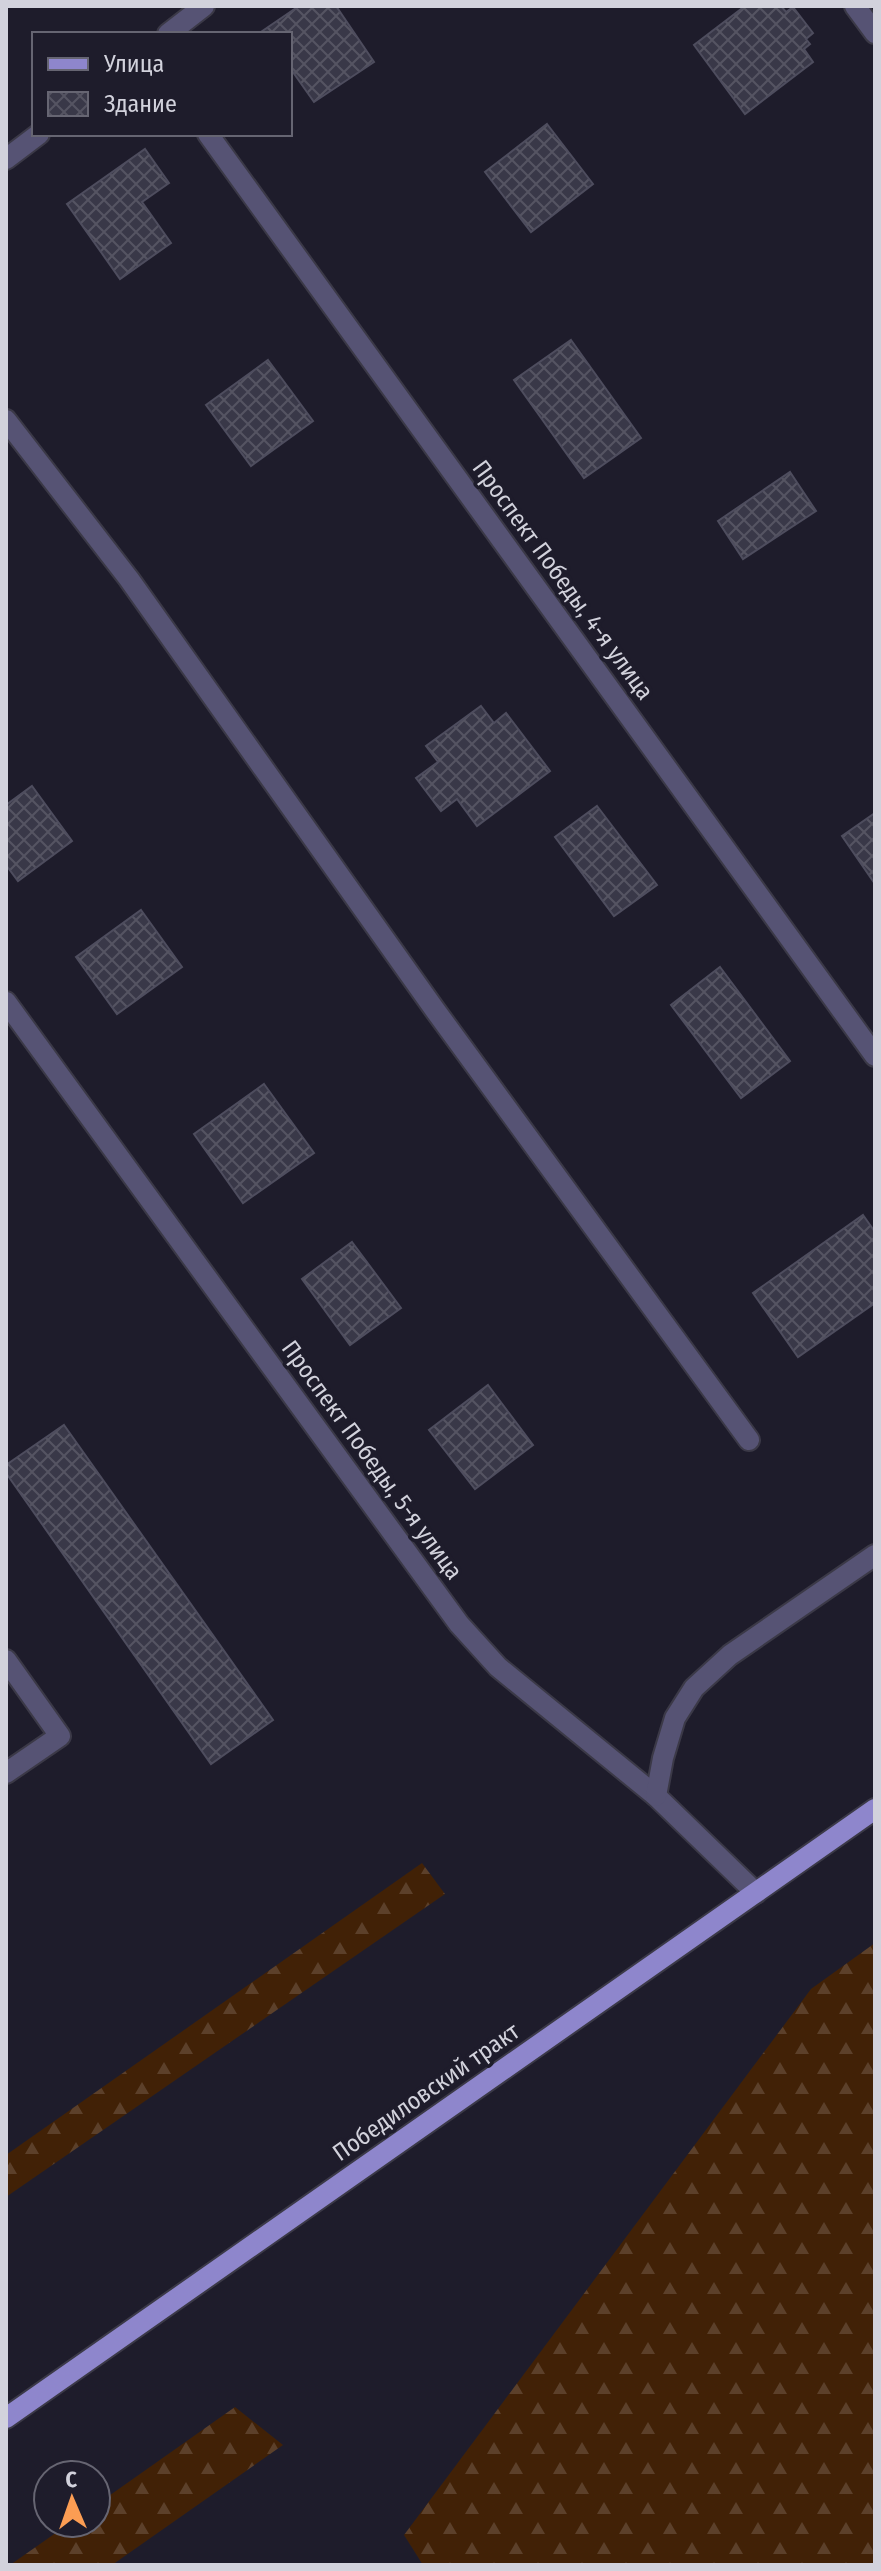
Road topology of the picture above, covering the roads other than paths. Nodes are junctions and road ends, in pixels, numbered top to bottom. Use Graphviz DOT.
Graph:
graph roads {
  1 [pos="204,6"];
  2 [pos="855,6"];
  3 [pos="171,32"];
  4 [pos="875,33"];
  5 [pos="36,136"];
  6 [pos="209,136"];
  7 [pos="6,159"];
  8 [pos="6,420"];
  9 [pos="6,1002"];
  10 [pos="875,1056"];
  11 [pos="749,1440"];
  12 [pos="875,1555"];
  13 [pos="6,1660"];
  14 [pos="6,1773"];
  15 [pos="656,1796"];
  16 [pos="875,1809"];
  17 [pos="756,1893"];
  18 [pos="6,2418"];
  1 -- 3 [label="street"];
  2 -- 4 [label="street"];
  5 -- 7 [label="street"];
  6 -- 10 [label="street, Проспект Победы, 4-я улица"];
  8 -- 11 [label="street"];
  9 -- 15 [label="street, Проспект Победы, 5-я улица"];
  12 -- 15 [label="street"];
  13 -- 14 [label="street"];
  15 -- 17 [label="street, Проспект Победы, 5-я улица"];
  16 -- 17 [label="main road, Победиловский тракт"];
  17 -- 18 [label="main road, Победиловский тракт"];
}
